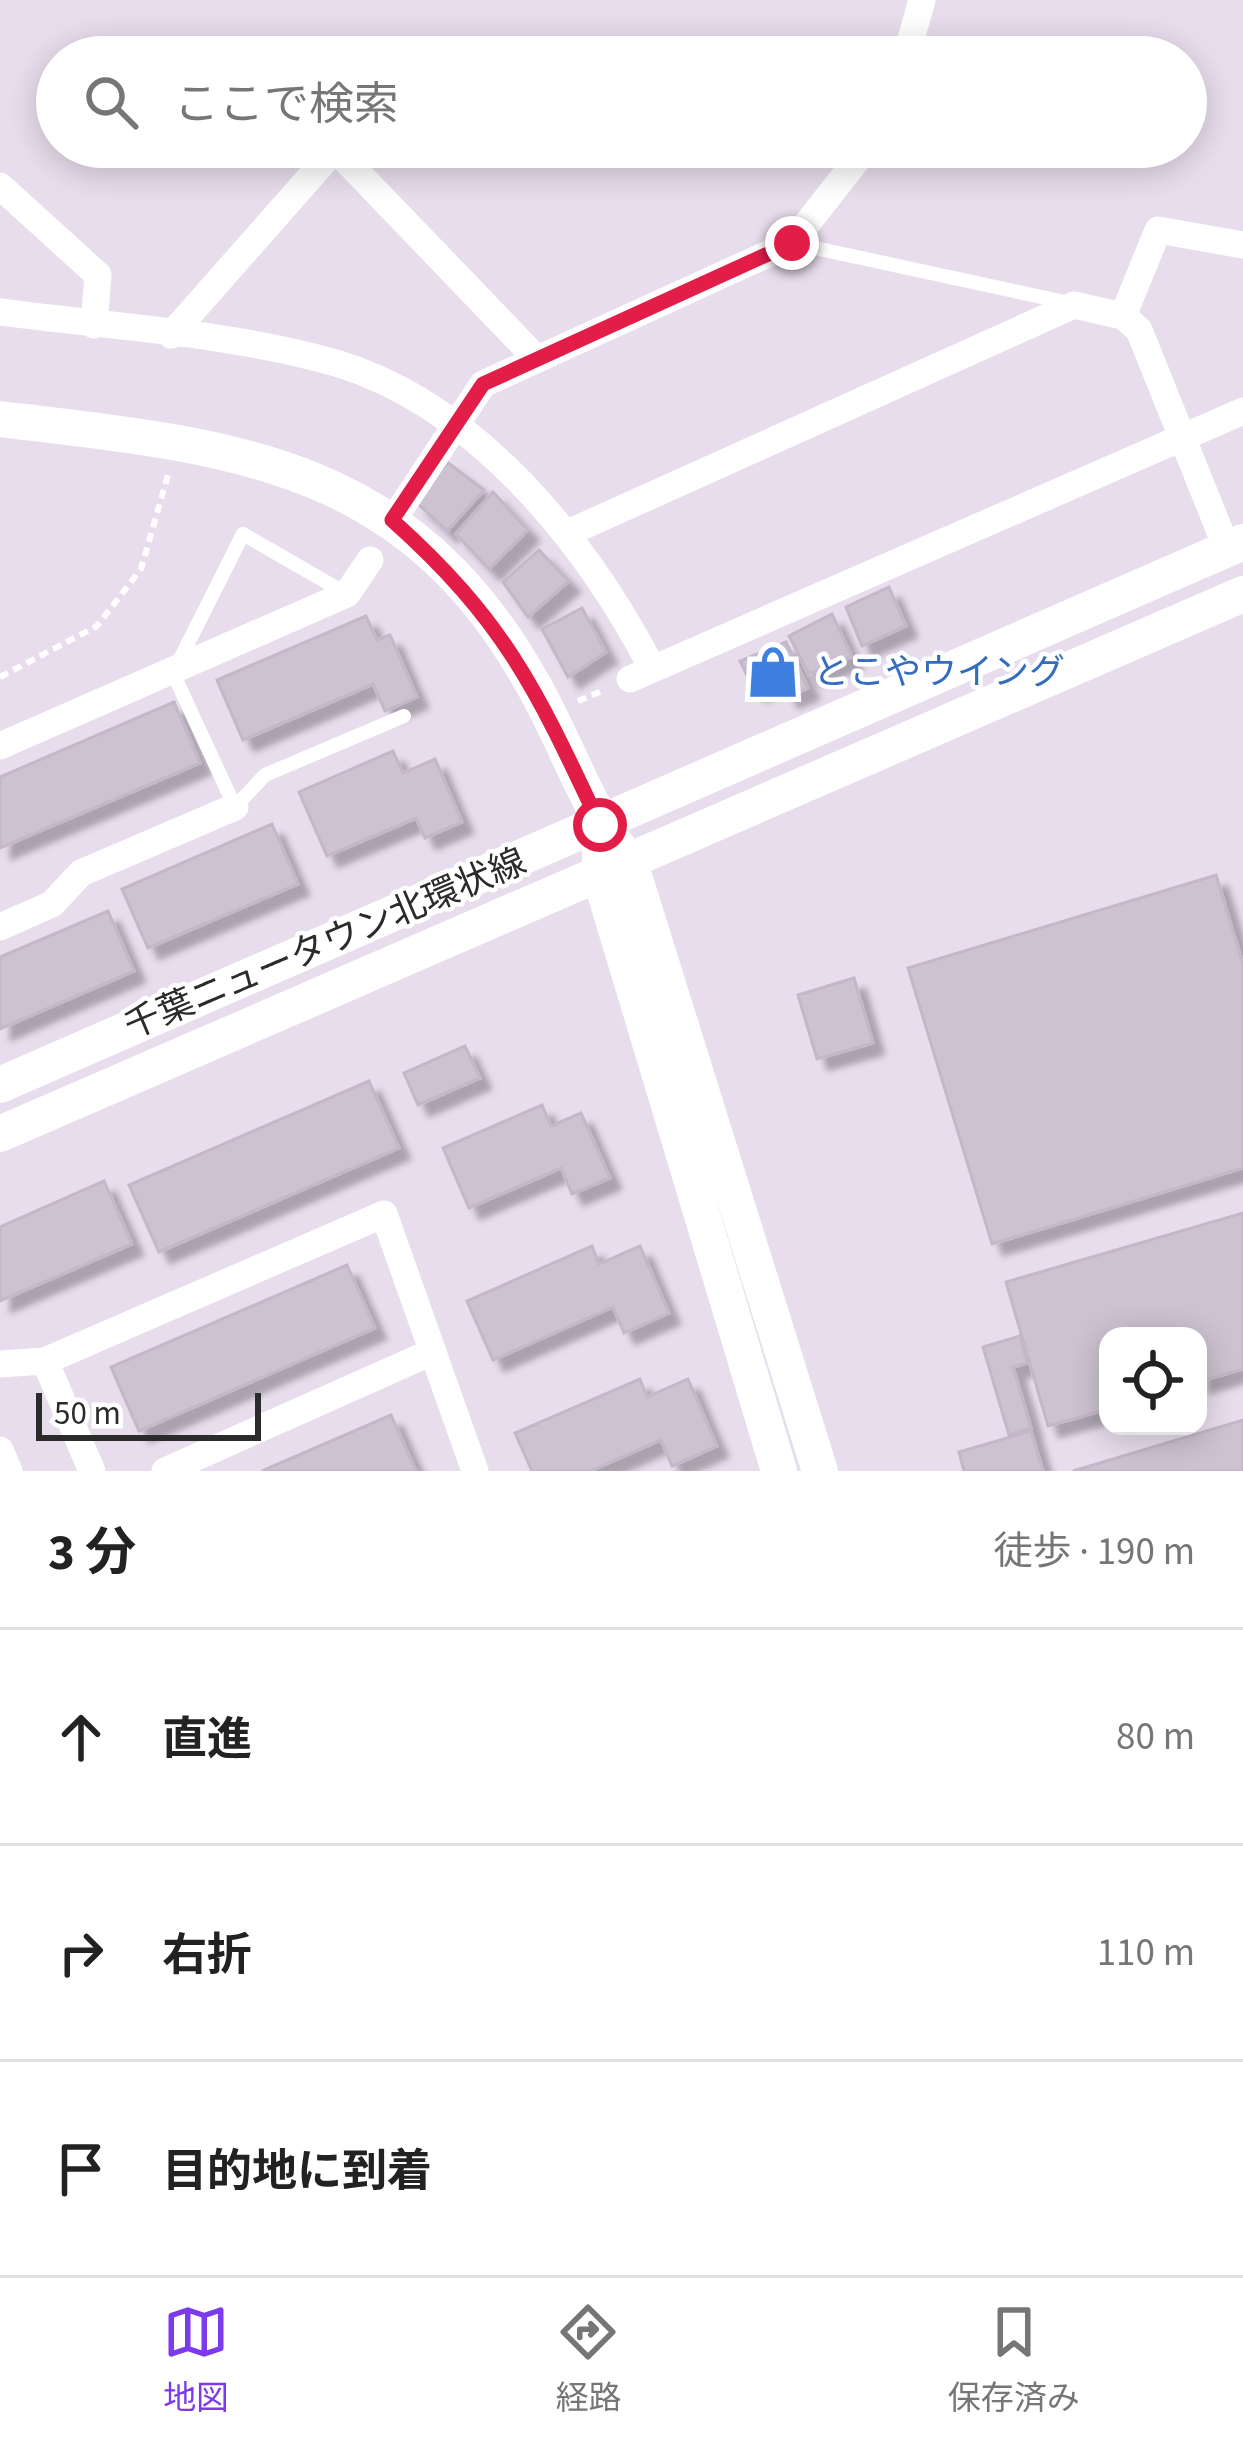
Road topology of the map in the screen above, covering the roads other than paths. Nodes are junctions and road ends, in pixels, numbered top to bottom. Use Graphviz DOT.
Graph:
graph roads {
  1 [pos="922,0"];
  2 [pos="912,36"];
  3 [pos="318,168"];
  4 [pos="353,168"];
  5 [pos="851,168"];
  6 [pos="0,186"];
  7 [pos="792,243"];
  8 [pos="1243,245"];
  9 [pos="1074,304"];
  10 [pos="0,312"];
  11 [pos="1124,316"];
  12 [pos="94,325"];
  13 [pos="171,334"];
  14 [pos="537,359"];
  15 [pos="1243,411"];
  16 [pos="0,419"];
  17 [pos="456,429"];
  18 [pos="1182,437"];
  19 [pos="392,520"];
  20 [pos="568,533"];
  21 [pos="1235,545"];
  22 [pos="370,560"];
  23 [pos="347,594"];
  24 [pos="1243,595"];
  25 [pos="173,673"];
  26 [pos="404,716"];
  27 [pos="0,746"];
  28 [pos="235,807"];
  29 [pos="600,825"];
  30 [pos="615,869"];
  31 [pos="0,927"];
  32 [pos="0,1085"];
  33 [pos="0,1134"];
  34 [pos="432,1352"];
  35 [pos="45,1360"];
  36 [pos="0,1364"];
  37 [pos="0,1450"];
  38 [pos="9,1471"];
  39 [pos="92,1471"];
  40 [pos="165,1471"];
  41 [pos="475,1471"];
  42 [pos="779,1471"];
  43 [pos="820,1471"];
  1 -- 2 [label="street"];
  3 -- 13 [label="street"];
  4 -- 14 [label="street"];
  5 -- 7 [label="street"];
  6 -- 12 [label="street"];
  7 -- 9 [label="lane"];
  7 -- 14 [label="street"];
  8 -- 11 [label="street"];
  9 -- 11 [label="street"];
  9 -- 20 [label="street"];
  10 -- 12 [label="street"];
  11 -- 18 [label="street"];
  12 -- 13 [label="street"];
  13 -- 17 [label="street"];
  14 -- 17 [label="street"];
  15 -- 18 [label="street"];
  16 -- 19 [label="main road"];
  17 -- 19 [label="street"];
  17 -- 20 [label="street"];
  18 -- 20 [label="street"];
  18 -- 21 [label="street"];
  19 -- 29 [label="main road"];
  21 -- 29 [label="main road, 千葉ニュータウン北環状線"];
  22 -- 23 [label="street"];
  23 -- 25 [label="street"];
  23 -- 25 [label="lane"];
  24 -- 30 [label="main road, 千葉ニュータウン北環状線"];
  25 -- 27 [label="street"];
  25 -- 28 [label="lane"];
  26 -- 28 [label="lane"];
  28 -- 31 [label="street"];
  29 -- 30 [label="main road"];
  29 -- 32 [label="main road, 千葉ニュータウン北環状線"];
  30 -- 33 [label="main road, 千葉ニュータウン北環状線"];
  30 -- 42 [label="main road"];
  30 -- 43 [label="main road"];
  34 -- 35 [label="street"];
  34 -- 40 [label="street"];
  34 -- 41 [label="street"];
  35 -- 36 [label="street"];
  35 -- 39 [label="street"];
  37 -- 38 [label="street"];
}
